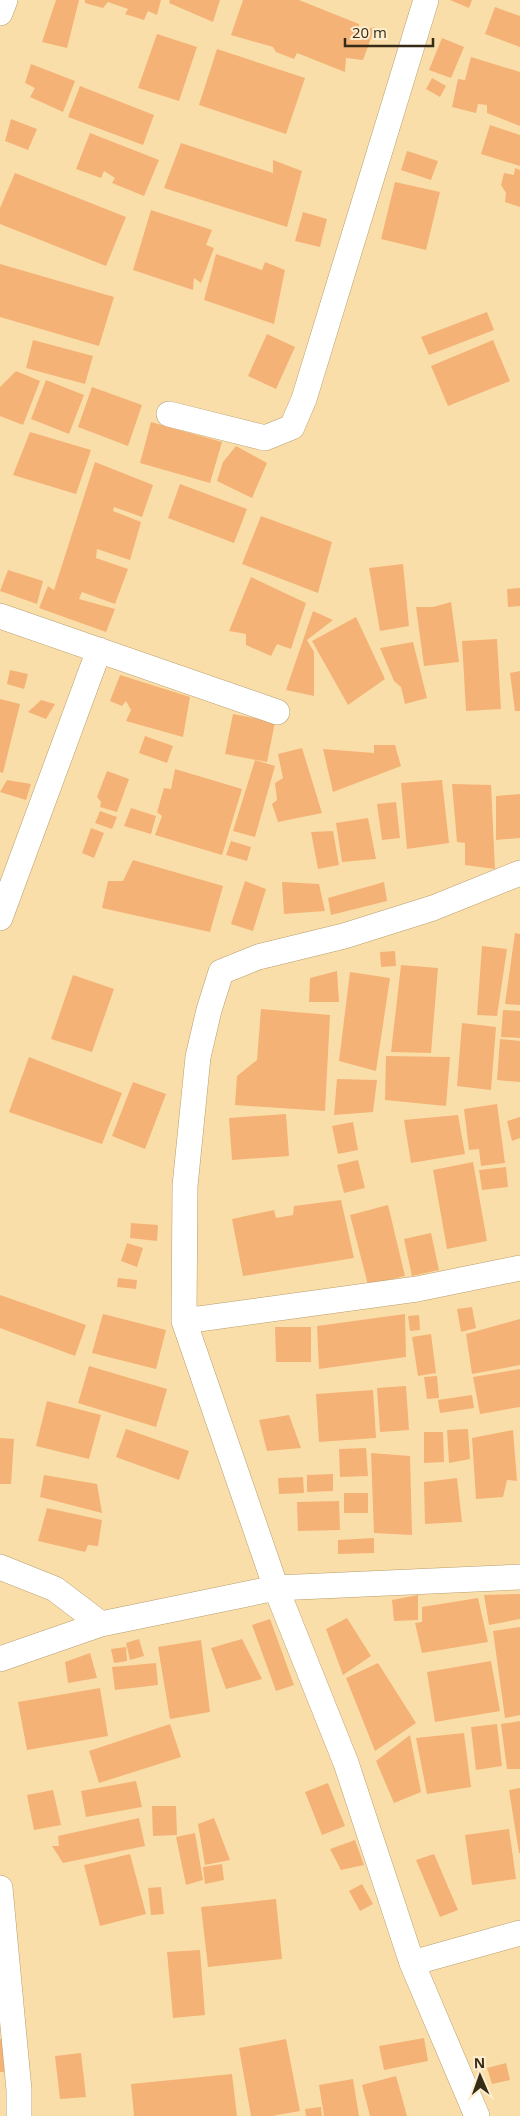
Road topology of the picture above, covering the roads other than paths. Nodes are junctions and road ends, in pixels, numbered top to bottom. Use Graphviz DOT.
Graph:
graph roads {
  1 [pos="5,0"];
  2 [pos="426,0"];
  3 [pos="0,13"];
  4 [pos="168,414"];
  5 [pos="0,616"];
  6 [pos="99,650"];
  7 [pos="277,712"];
  8 [pos="520,873"];
  9 [pos="0,918"];
  10 [pos="520,1268"];
  11 [pos="184,1321"];
  12 [pos="0,1567"];
  13 [pos="520,1577"];
  14 [pos="276,1588"];
  15 [pos="101,1624"];
  16 [pos="0,1659"];
  17 [pos="0,1888"];
  18 [pos="520,1932"];
  19 [pos="412,1963"];
  20 [pos="19,2116"];
  21 [pos="477,2116"];
  1 -- 3 [label="street"];
  2 -- 4 [label="street"];
  5 -- 6 [label="street"];
  6 -- 7 [label="street"];
  6 -- 9 [label="street"];
  8 -- 11 [label="street"];
  10 -- 11 [label="street"];
  11 -- 14 [label="street"];
  12 -- 15 [label="street"];
  13 -- 14 [label="street"];
  14 -- 15 [label="street"];
  14 -- 19 [label="street"];
  15 -- 16 [label="street"];
  17 -- 20 [label="street"];
  18 -- 19 [label="street"];
  19 -- 21 [label="street"];
}
